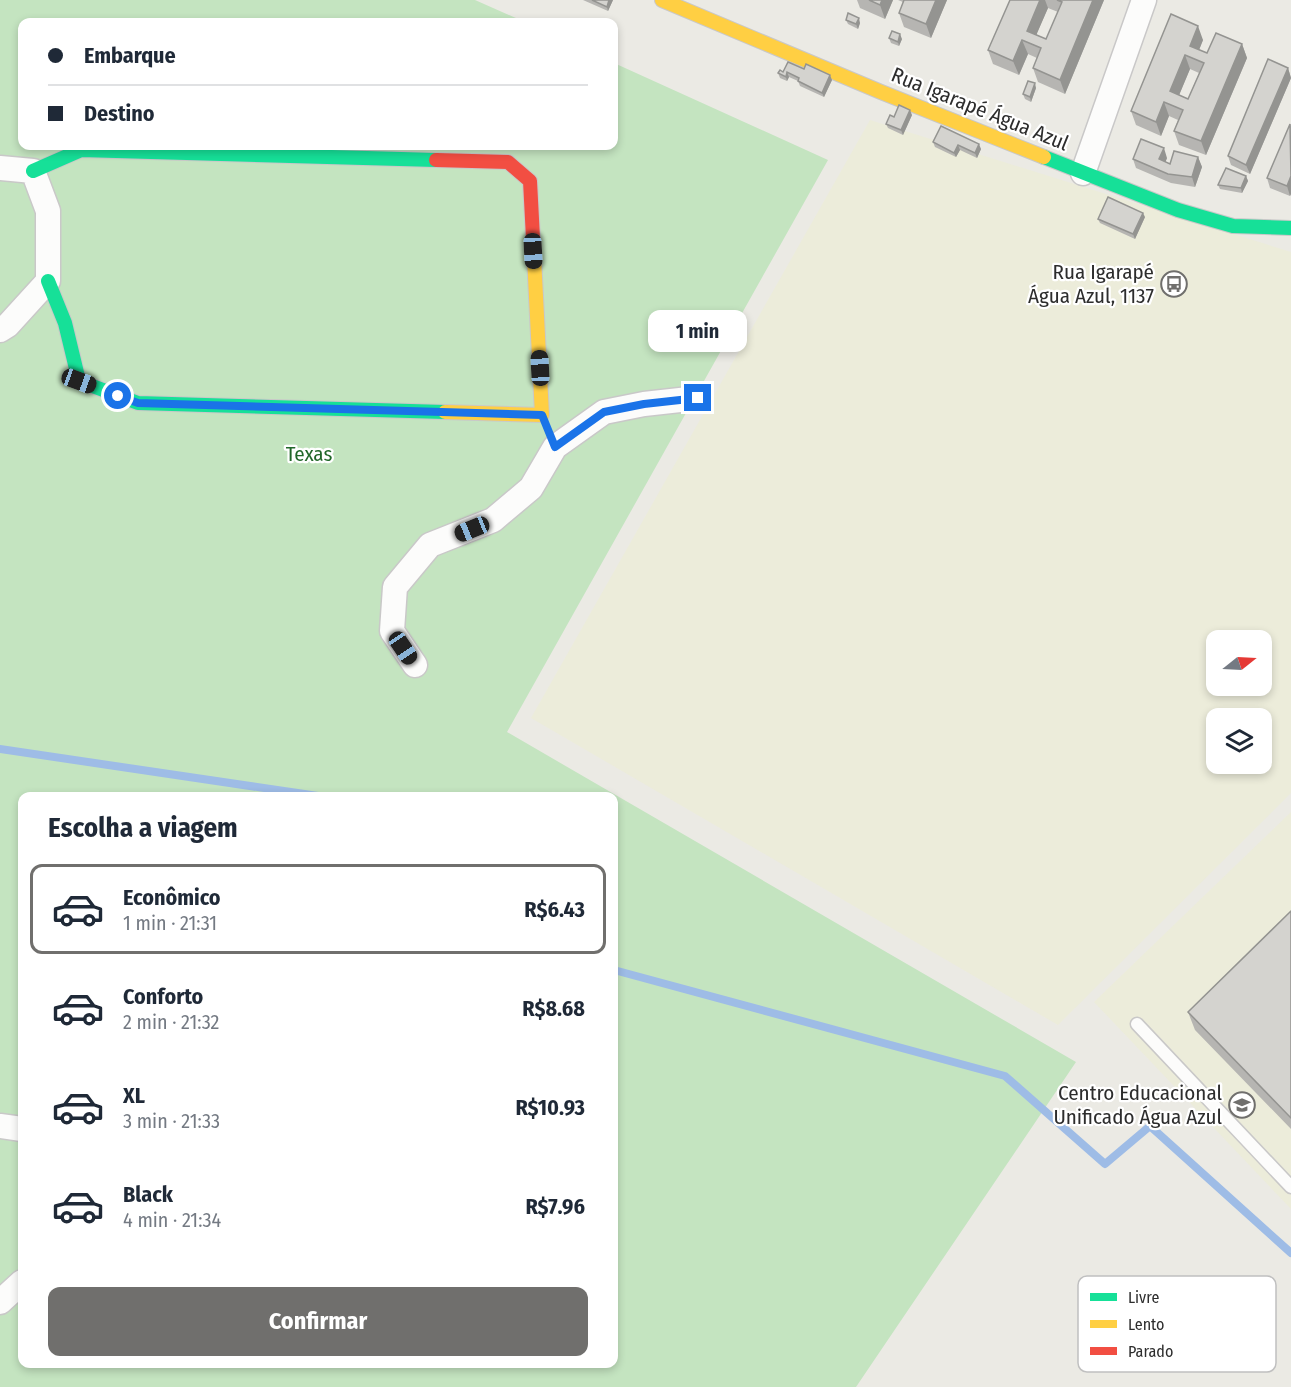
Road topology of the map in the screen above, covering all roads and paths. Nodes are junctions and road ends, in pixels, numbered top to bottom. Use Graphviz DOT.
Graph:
graph roads {
  1 [pos="662,0"];
  2 [pos="1144,0"];
  3 [pos="0,168"];
  4 [pos="33,171"];
  5 [pos="1083,173"];
  6 [pos="1291,228"];
  7 [pos="48,281"];
  8 [pos="0,330"];
  9 [pos="698,398"];
  10 [pos="542,415"];
  11 [pos="555,447"];
  12 [pos="415,665"];
  13 [pos="1137,1024"];
  14 [pos="0,1126"];
  15 [pos="18,1128"];
  16 [pos="1291,1187"];
  17 [pos="18,1286"];
  18 [pos="0,1302"];
  1 -- 5 [label="street, Rua Igarapé Água Azul"];
  2 -- 5 [label="street"];
  3 -- 4 [label="street"];
  4 -- 7 [label="street"];
  4 -- 10 [label="street"];
  5 -- 6 [label="street, Rua Igarapé Água Azul"];
  7 -- 8 [label="street"];
  7 -- 10 [label="street"];
  9 -- 11 [label="street"];
  10 -- 11 [label="street"];
  11 -- 12 [label="street"];
  13 -- 16 [label="lane"];
  14 -- 15 [label="street"];
  17 -- 18 [label="street"];
}
